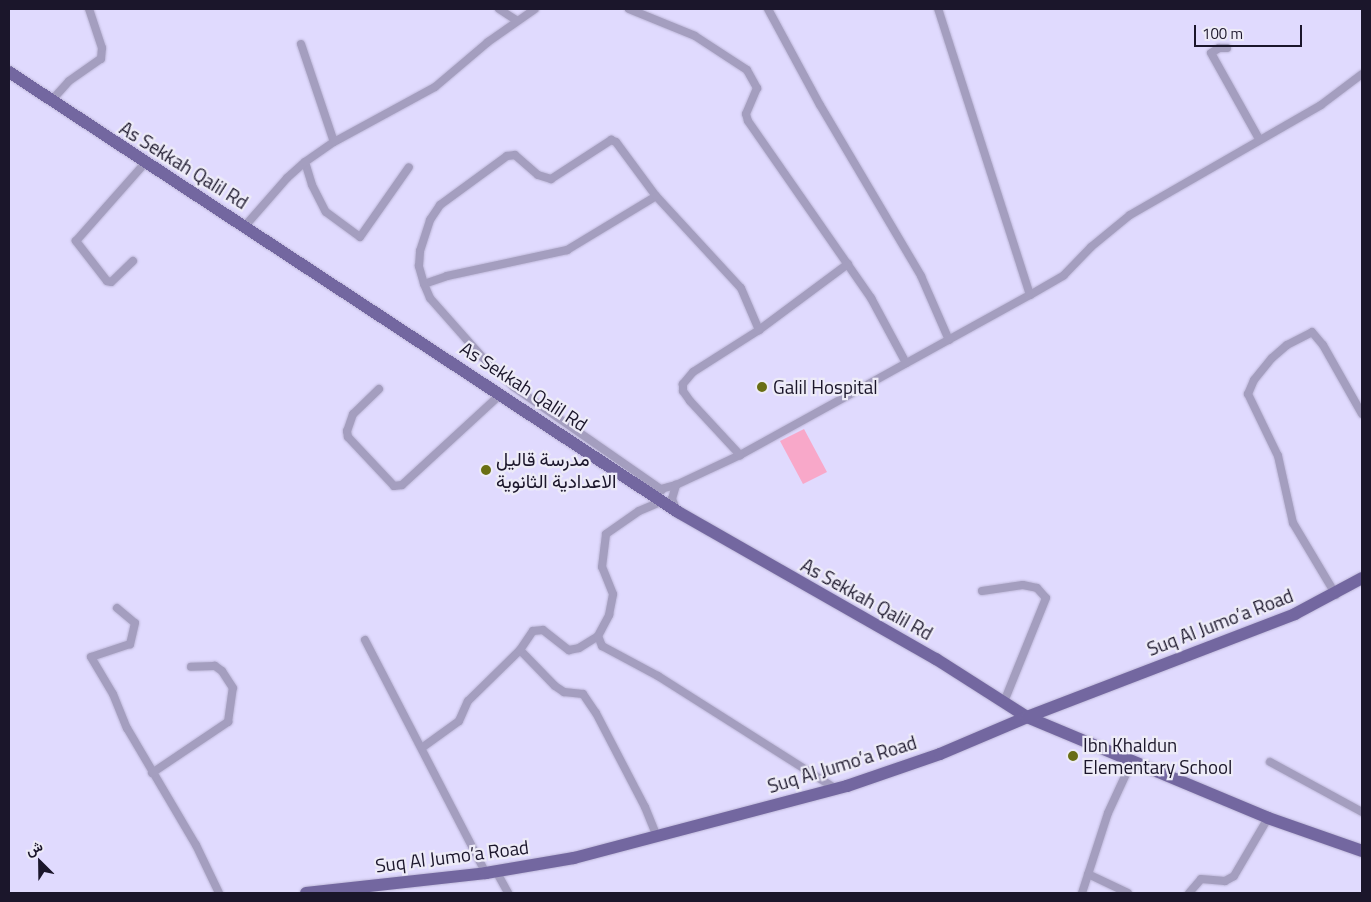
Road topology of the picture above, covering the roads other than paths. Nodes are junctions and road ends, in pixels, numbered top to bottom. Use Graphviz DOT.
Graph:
graph roads {
  1 [pos="89,9"];
  2 [pos="499,9"];
  3 [pos="535,9"];
  4 [pos="629,9"];
  5 [pos="768,9"];
  6 [pos="938,9"];
  7 [pos="516,20"];
  8 [pos="301,44"];
  9 [pos="1227,48"];
  10 [pos="9,72"];
  11 [pos="1362,74"];
  12 [pos="52,100"];
  13 [pos="1258,139"];
  14 [pos="334,142"];
  15 [pos="305,162"];
  16 [pos="144,163"];
  17 [pos="409,168"];
  18 [pos="656,196"];
  19 [pos="245,226"];
  20 [pos="133,261"];
  21 [pos="848,264"];
  22 [pos="424,284"];
  23 [pos="1030,295"];
  24 [pos="759,330"];
  25 [pos="949,340"];
  26 [pos="906,363"];
  27 [pos="379,389"];
  28 [pos="501,394"];
  29 [pos="1362,414"];
  30 [pos="740,455"];
  31 [pos="676,485"];
  32 [pos="658,494"];
  33 [pos="678,512"];
  34 [pos="1362,578"];
  35 [pos="982,591"];
  36 [pos="1336,595"];
  37 [pos="117,608"];
  38 [pos="598,636"];
  39 [pos="365,640"];
  40 [pos="520,650"];
  41 [pos="191,667"];
  42 [pos="1004,702"];
  43 [pos="1027,717"];
  44 [pos="423,748"];
  45 [pos="1132,761"];
  46 [pos="1270,762"];
  47 [pos="152,773"];
  48 [pos="836,789"];
  49 [pos="1362,812"];
  50 [pos="1268,818"];
  51 [pos="657,836"];
  52 [pos="1362,851"];
  53 [pos="491,872"];
  54 [pos="1088,874"];
  55 [pos="348,891"];
  56 [pos="219,893"];
  57 [pos="306,893"];
  58 [pos="508,893"];
  59 [pos="1082,893"];
  60 [pos="1128,893"];
  61 [pos="1189,893"];
  1 -- 12 [label="street"];
  2 -- 7 [label="street"];
  3 -- 7 [label="street"];
  4 -- 21 [label="street"];
  5 -- 25 [label="street"];
  6 -- 23 [label="street"];
  7 -- 14 [label="street"];
  8 -- 14 [label="street"];
  9 -- 13 [label="street"];
  10 -- 12 [label="main road, As Sekkah Qalil Rd"];
  11 -- 13 [label="street"];
  12 -- 16 [label="main road, As Sekkah Qalil Rd"];
  13 -- 23 [label="street"];
  14 -- 15 [label="street"];
  15 -- 17 [label="street"];
  15 -- 19 [label="street"];
  16 -- 19 [label="main road, As Sekkah Qalil Rd"];
  16 -- 20 [label="street"];
  18 -- 22 [label="street"];
  18 -- 22 [label="street"];
  18 -- 24 [label="street"];
  19 -- 28 [label="main road, As Sekkah Qalil Rd"];
  21 -- 24 [label="street"];
  21 -- 26 [label="street"];
  22 -- 32 [label="street"];
  23 -- 25 [label="street"];
  24 -- 30 [label="street"];
  25 -- 26 [label="street"];
  26 -- 30 [label="street"];
  27 -- 28 [label="street"];
  28 -- 32 [label="main road, As Sekkah Qalil Rd"];
  29 -- 36 [label="street"];
  30 -- 31 [label="street"];
  31 -- 32 [label="street"];
  31 -- 33 [label="street"];
  32 -- 33 [label="main road, As Sekkah Qalil Rd"];
  32 -- 38 [label="street"];
  33 -- 42 [label="main road, As Sekkah Qalil Rd"];
  34 -- 36 [label="main road, Suq Al Jumo’a Road"];
  35 -- 42 [label="street"];
  36 -- 43 [label="main road, Suq Al Jumo’a Road"];
  37 -- 47 [label="street"];
  38 -- 40 [label="street"];
  38 -- 48 [label="street"];
  39 -- 44 [label="street"];
  40 -- 44 [label="street"];
  40 -- 51 [label="street"];
  41 -- 47 [label="street"];
  42 -- 43 [label="main road, As Sekkah Qalil Rd"];
  43 -- 45 [label="main road, As Sekkah Qalil Rd"];
  43 -- 48 [label="main road, Suq Al Jumo’a Road"];
  44 -- 53 [label="street"];
  45 -- 50 [label="main road, As Sekkah Qalil Rd"];
  45 -- 54 [label="street"];
  46 -- 49 [label="street"];
  47 -- 56 [label="street"];
  48 -- 51 [label="main road, Suq Al Jumo’a Road"];
  50 -- 52 [label="main road, As Sekkah Qalil Rd"];
  50 -- 61 [label="street"];
  51 -- 53 [label="main road, Suq Al Jumo’a Road"];
  53 -- 55 [label="main road, Suq Al Jumo’a Road"];
  53 -- 58 [label="street"];
  54 -- 59 [label="street"];
  54 -- 60 [label="street"];
  55 -- 57 [label="main road, Suq Al Jumo’a Road"];
}
